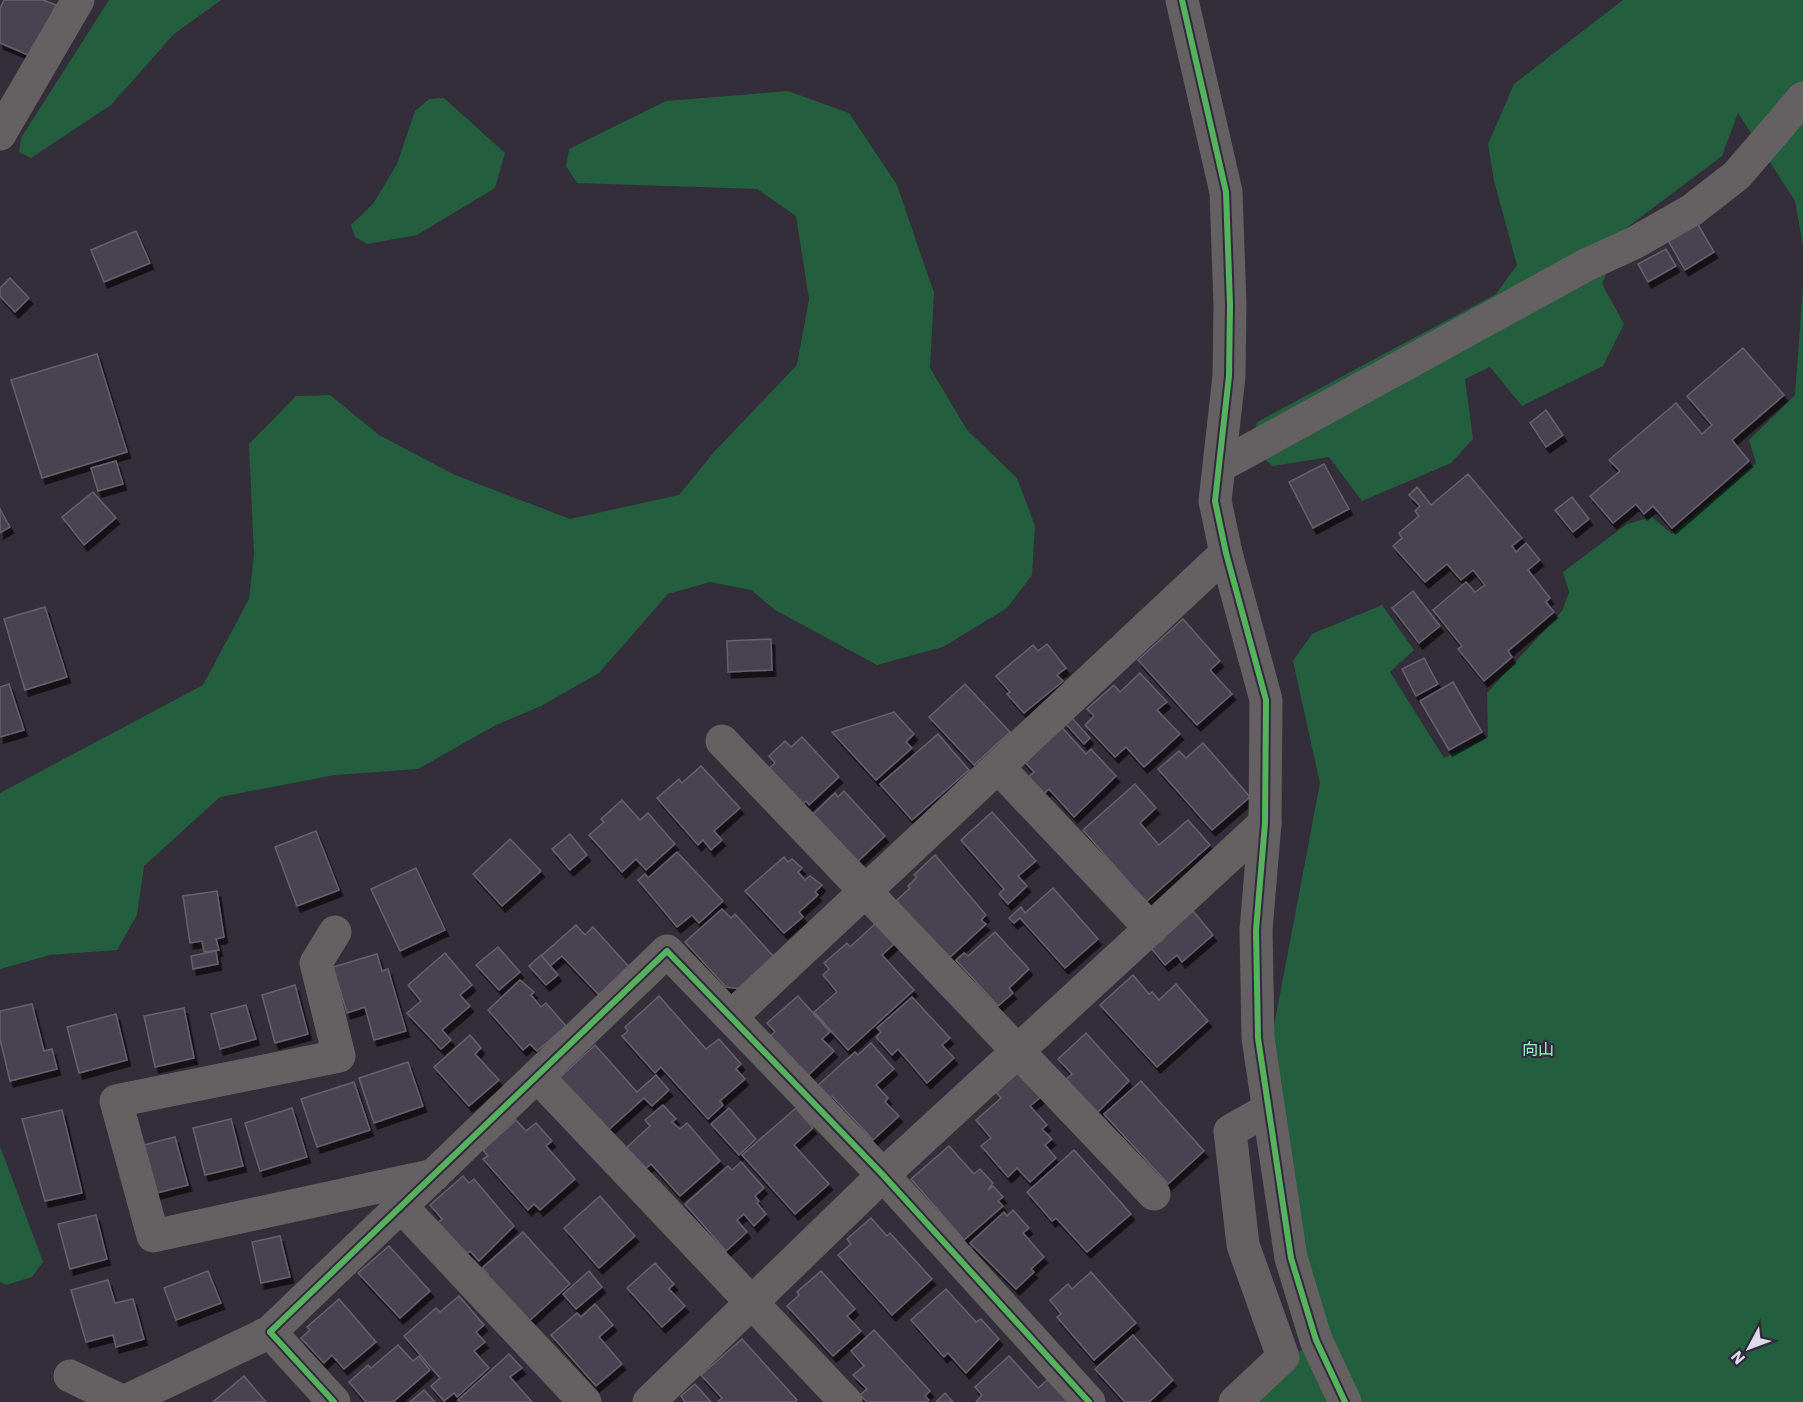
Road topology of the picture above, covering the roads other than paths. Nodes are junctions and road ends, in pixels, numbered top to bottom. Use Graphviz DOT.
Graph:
graph roads {
  1 [pos="78,0"];
  2 [pos="1182,0"];
  3 [pos="1803,98"];
  4 [pos="0,134"];
  5 [pos="1220,466"];
  6 [pos="1226,553"];
  7 [pos="722,741"];
  8 [pos="998,767"];
  9 [pos="1265,823"];
  10 [pos="865,891"];
  11 [pos="1151,929"];
  12 [pos="334,932"];
  13 [pos="731,1017"];
  14 [pos="1019,1050"];
  15 [pos="537,1076"];
  16 [pos="1267,1110"];
  17 [pos="883,1175"];
  18 [pos="434,1176"];
  19 [pos="1154,1194"];
  20 [pos="401,1206"];
  21 [pos="752,1302"];
  22 [pos="270,1332"];
  23 [pos="70,1376"];
  24 [pos="334,1402"];
  25 [pos="585,1402"];
  26 [pos="649,1402"];
  27 [pos="846,1402"];
  28 [pos="1089,1402"];
  29 [pos="1235,1402"];
  30 [pos="1345,1402"];
  1 -- 4 [label="street"];
  2 -- 5 [label="street"];
  3 -- 5 [label="street"];
  5 -- 6 [label="street"];
  6 -- 8 [label="street"];
  6 -- 9 [label="street"];
  7 -- 10 [label="street"];
  8 -- 10 [label="street"];
  8 -- 11 [label="street"];
  9 -- 11 [label="street"];
  9 -- 16 [label="street"];
  10 -- 13 [label="street"];
  10 -- 14 [label="street"];
  11 -- 14 [label="street"];
  12 -- 18 [label="street"];
  13 -- 15 [label="street"];
  13 -- 17 [label="street"];
  14 -- 17 [label="street"];
  14 -- 19 [label="street"];
  15 -- 18 [label="street"];
  15 -- 21 [label="street"];
  16 -- 29 [label="street"];
  16 -- 30 [label="street"];
  17 -- 21 [label="street"];
  17 -- 28 [label="street"];
  18 -- 20 [label="street"];
  20 -- 22 [label="street"];
  20 -- 25 [label="street"];
  21 -- 26 [label="street"];
  21 -- 27 [label="street"];
  22 -- 23 [label="street"];
  22 -- 24 [label="street"];
}
